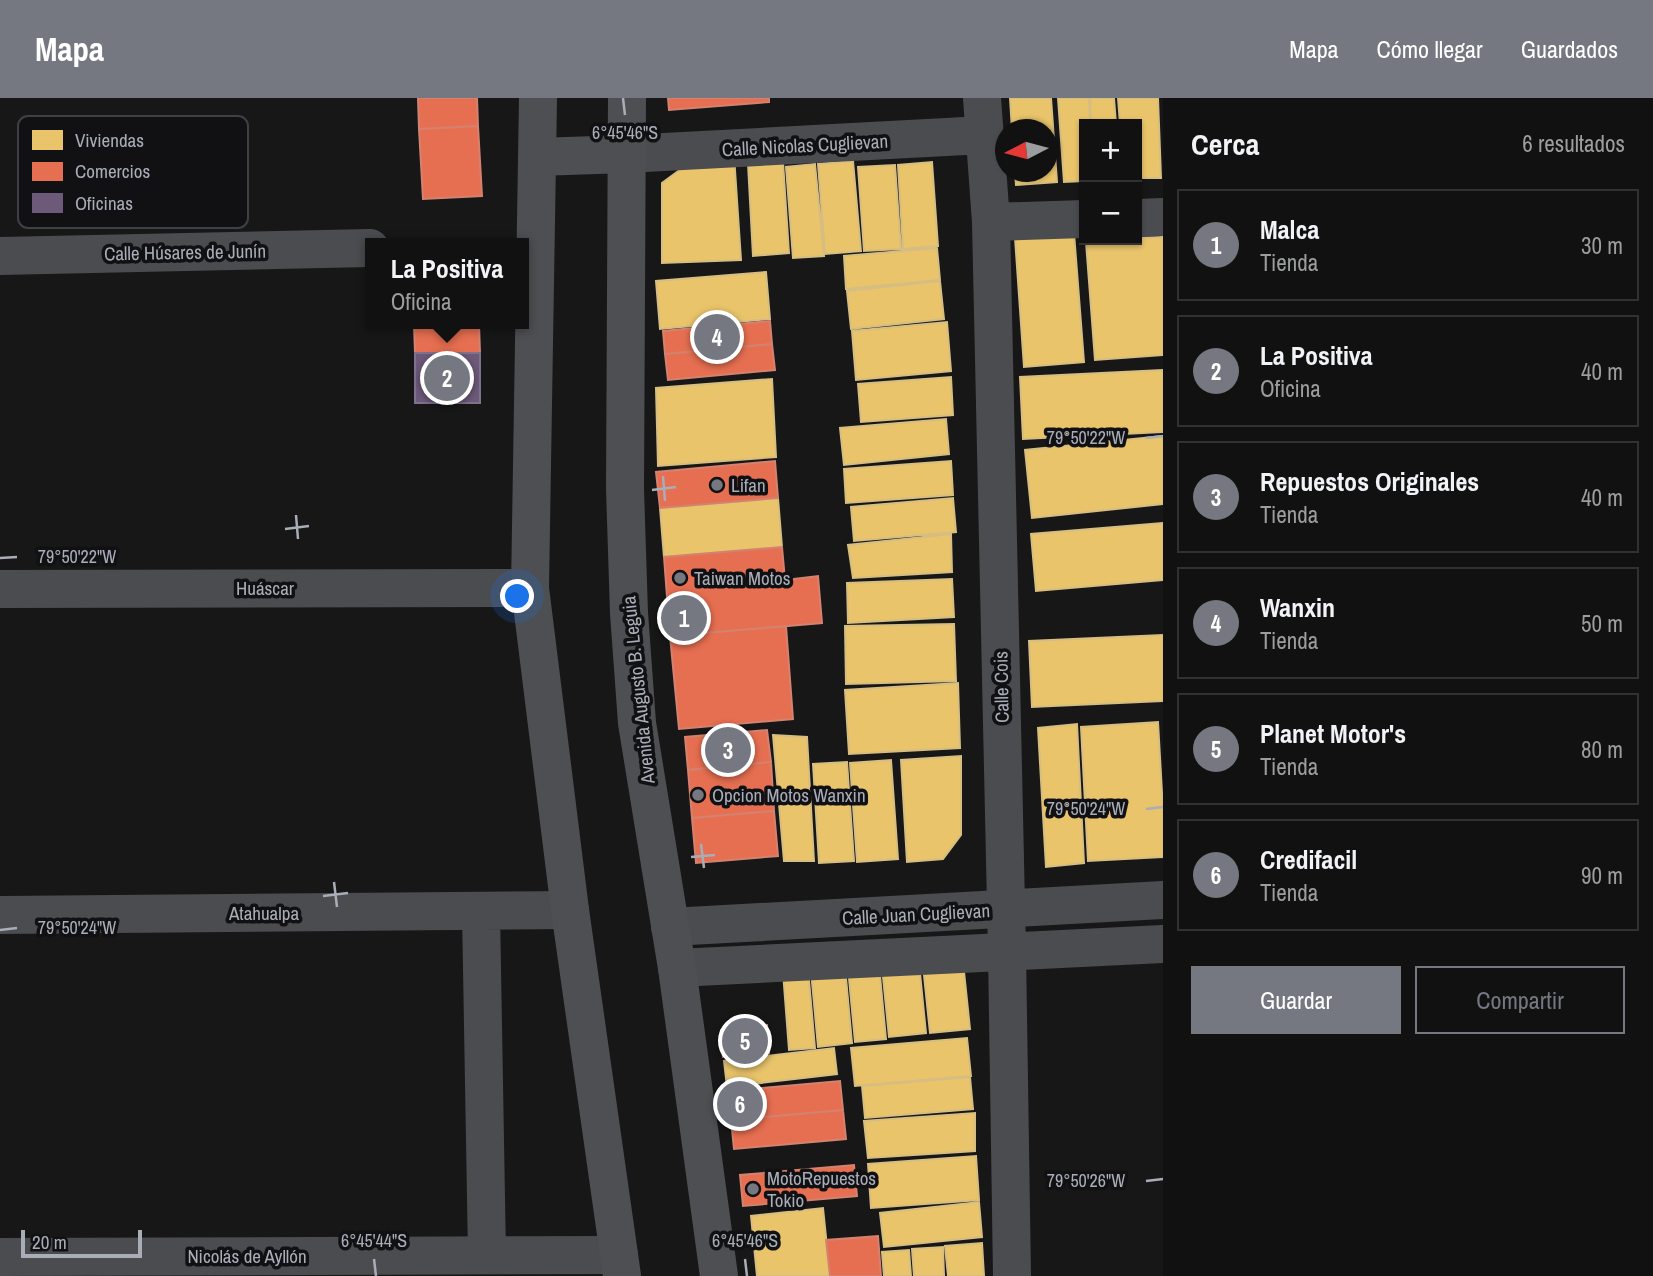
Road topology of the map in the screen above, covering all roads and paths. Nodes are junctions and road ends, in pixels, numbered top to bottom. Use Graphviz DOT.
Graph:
graph roads {
  1 [pos="538,98"];
  2 [pos="627,98"];
  3 [pos="982,98"];
  4 [pos="984,135"];
  5 [pos="626,154"];
  6 [pos="537,157"];
  7 [pos="1163,217"];
  8 [pos="1142,218"];
  9 [pos="1079,219"];
  10 [pos="991,222"];
  11 [pos="530,244"];
  12 [pos="365,248"];
  13 [pos="0,256"];
  14 [pos="530,588"];
  15 [pos="0,589"];
  16 [pos="1163,900"];
  17 [pos="1006,909"];
  18 [pos="481,911"];
  19 [pos="570,911"];
  20 [pos="0,915"];
  21 [pos="670,927"];
  22 [pos="1163,944"];
  23 [pos="1007,951"];
  24 [pos="677,968"];
  25 [pos="487,1255"];
  26 [pos="0,1257"];
  27 [pos="621,1265"];
  28 [pos="719,1276"];
  29 [pos="1012,1276"];
  1 -- 6 [label="main road"];
  2 -- 5 [label="main road, Avenida Augusto B. Leguia"];
  3 -- 4 [label="street, Calle Cois"];
  4 -- 5 [label="street, Calle Nicolas Cuglievan"];
  4 -- 10 [label="street, Calle Cois"];
  5 -- 6 [label="main road"];
  5 -- 21 [label="main road, Avenida Augusto B. Leguia"];
  6 -- 11 [label="main road"];
  7 -- 8 [label="street"];
  9 -- 10 [label="street"];
  10 -- 17 [label="street, Calle Cois"];
  11 -- 14 [label="main road"];
  12 -- 13 [label="street, Calle Húsares de Junín"];
  14 -- 15 [label="street, Huáscar"];
  14 -- 19 [label="main road"];
  16 -- 17 [label="street, Calle Juan Cuglievan"];
  17 -- 21 [label="street, Calle Juan Cuglievan"];
  17 -- 23 [label="street, Calle Cois"];
  18 -- 19 [label="street, Atahualpa"];
  18 -- 20 [label="street, Atahualpa"];
  18 -- 25 [label="street"];
  19 -- 27 [label="main road"];
  21 -- 24 [label="main road, Avenida Augusto B. Leguia"];
  22 -- 23 [label="street"];
  23 -- 24 [label="street"];
  23 -- 29 [label="street, Calle Cois"];
  24 -- 28 [label="main road, Avenida Augusto B. Leguia"];
  25 -- 26 [label="street, Nicolás de Ayllón"];
  25 -- 27 [label="street, Nicolás de Ayllón"];
}
